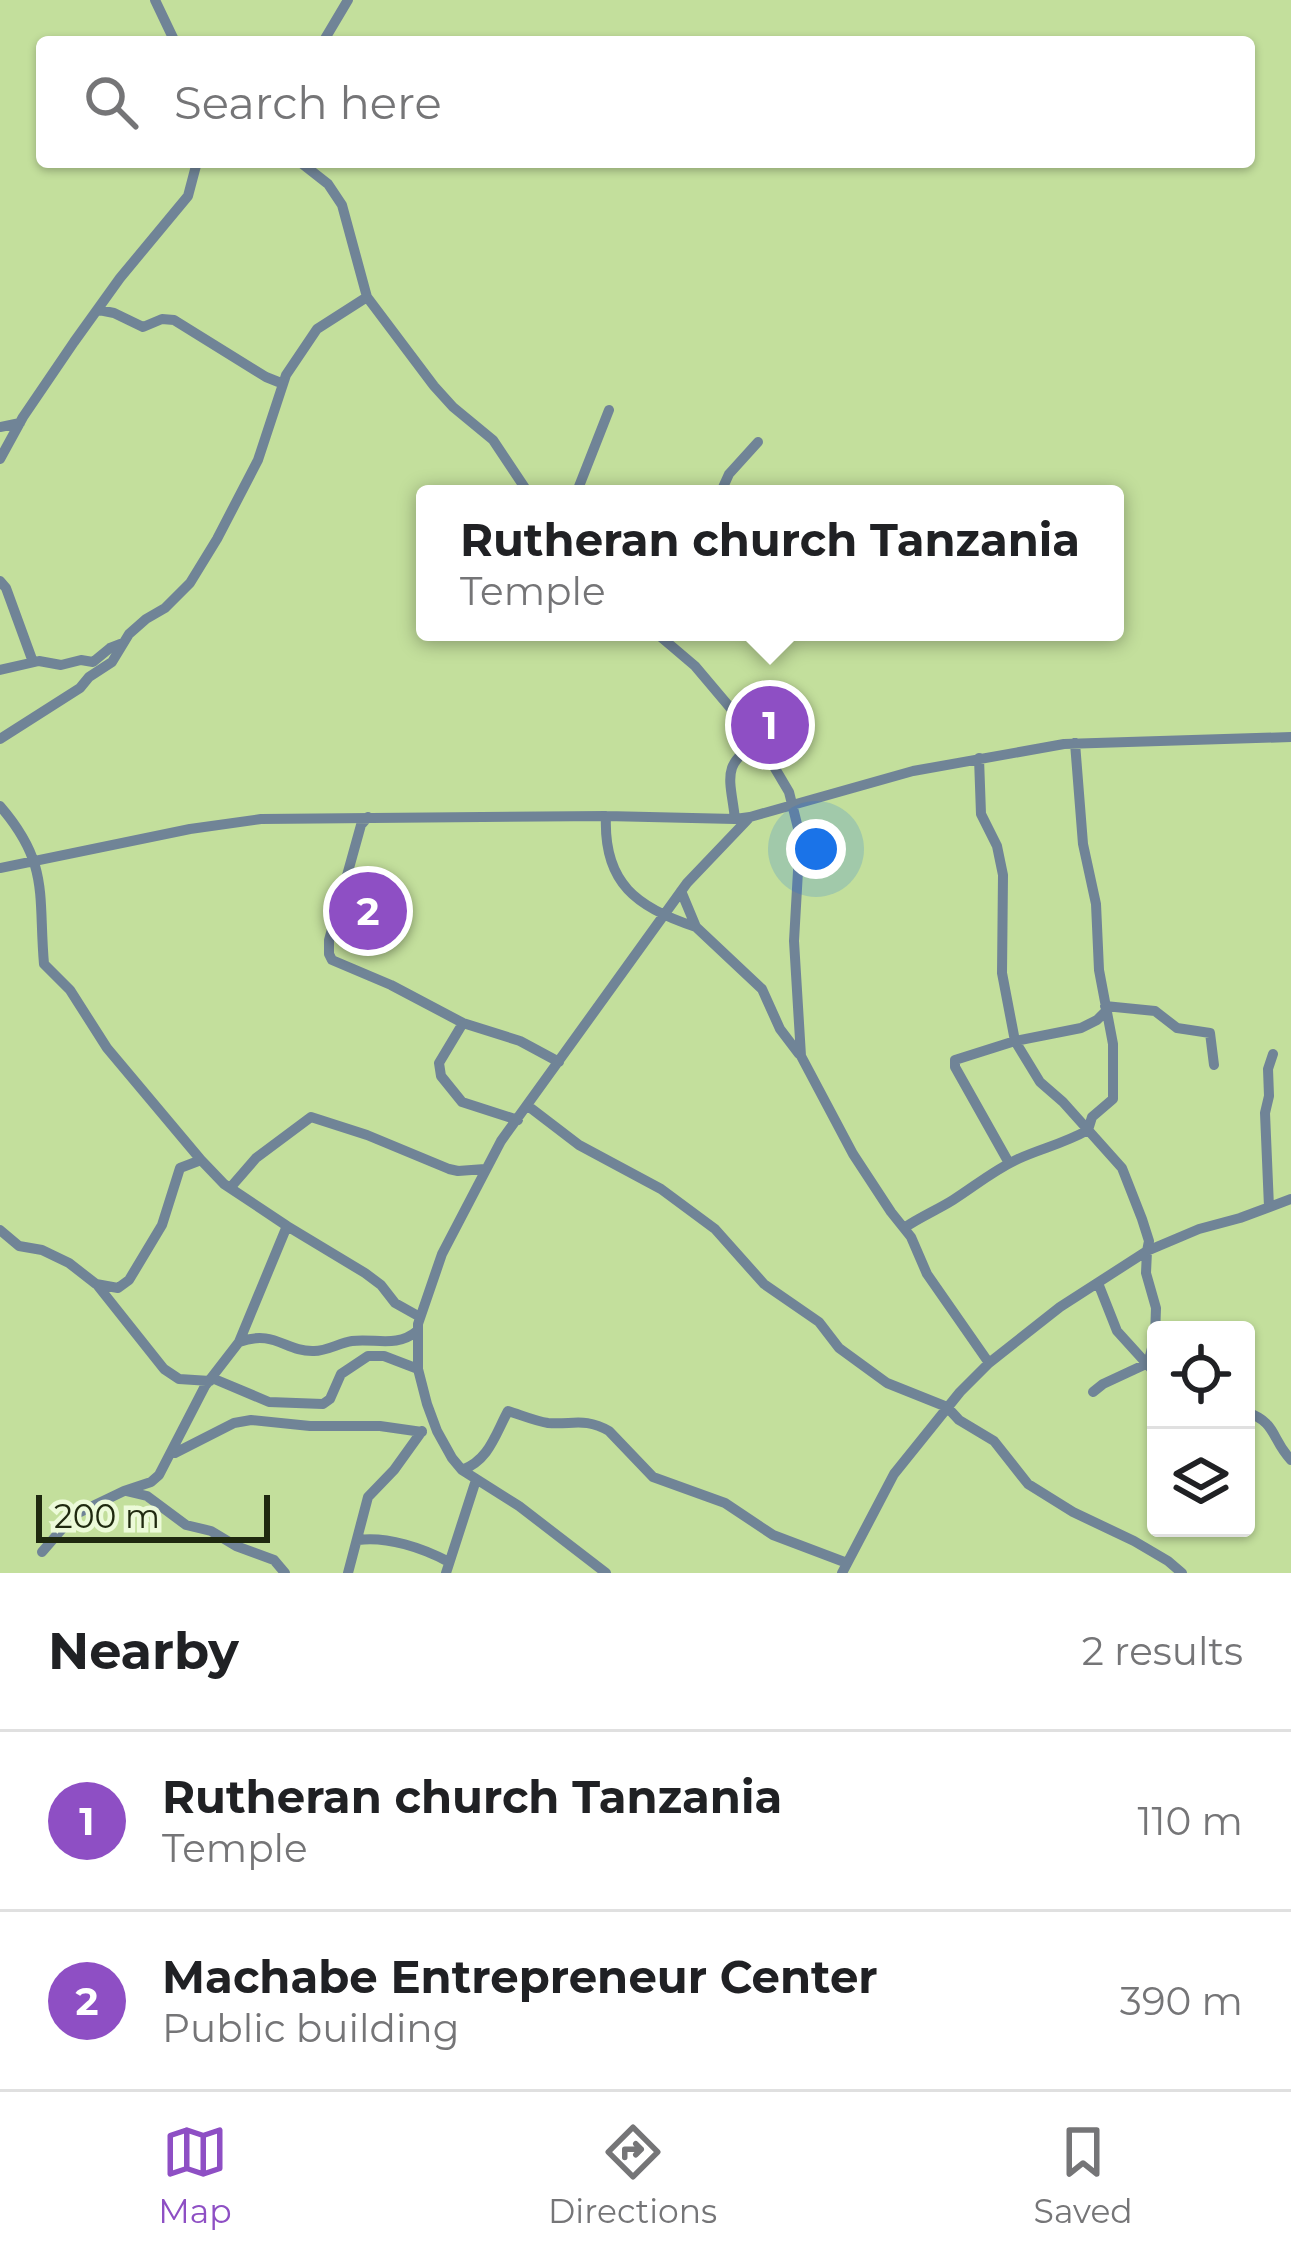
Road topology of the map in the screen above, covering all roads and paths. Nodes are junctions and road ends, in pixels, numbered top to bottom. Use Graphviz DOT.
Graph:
graph roads {
  1 [pos="155,0"];
  2 [pos="348,0"];
  3 [pos="173,36"];
  4 [pos="327,36"];
  5 [pos="195,168"];
  6 [pos="314,168"];
  7 [pos="367,297"];
  8 [pos="98,310"];
  9 [pos="281,383"];
  10 [pos="609,410"];
  11 [pos="20,424"];
  12 [pos="0,428"];
  13 [pos="758,442"];
  14 [pos="0,460"];
  15 [pos="524,485"];
  16 [pos="580,485"];
  17 [pos="724,485"];
  18 [pos="0,580"];
  19 [pos="665,641"];
  20 [pos="123,643"];
  21 [pos="33,662"];
  22 [pos="0,670"];
  23 [pos="1291,737"];
  24 [pos="0,739"];
  25 [pos="760,743"];
  26 [pos="1075,743"];
  27 [pos="979,758"];
  28 [pos="794,804"];
  29 [pos="0,806"];
  30 [pos="606,816"];
  31 [pos="368,817"];
  32 [pos="750,817"];
  33 [pos="735,819"];
  34 [pos="35,860"];
  35 [pos="0,868"];
  36 [pos="681,891"];
  37 [pos="663,916"];
  38 [pos="697,927"];
  39 [pos="1106,1009"];
  40 [pos="463,1023"];
  41 [pos="1016,1041"];
  42 [pos="1273,1054"];
  43 [pos="801,1056"];
  44 [pos="559,1062"];
  45 [pos="1214,1065"];
  46 [pos="528,1106"];
  47 [pos="518,1120"];
  48 [pos="1088,1130"];
  49 [pos="201,1160"];
  50 [pos="1009,1163"];
  51 [pos="485,1169"];
  52 [pos="230,1188"];
  53 [pos="1291,1199"];
  54 [pos="1269,1207"];
  55 [pos="287,1226"];
  56 [pos="904,1228"];
  57 [pos="0,1230"];
  58 [pos="1148,1252"];
  59 [pos="1127,1266"];
  60 [pos="1146,1273"];
  61 [pos="1098,1283"];
  62 [pos="96,1284"];
  63 [pos="420,1317"];
  64 [pos="417,1331"];
  65 [pos="239,1342"];
  66 [pos="989,1363"];
  67 [pos="1146,1364"];
  68 [pos="418,1369"];
  69 [pos="211,1379"];
  70 [pos="1093,1392"];
  71 [pos="947,1407"];
  72 [pos="1255,1416"];
  73 [pos="432,1419"];
  74 [pos="422,1432"];
  75 [pos="172,1455"];
  76 [pos="1291,1460"];
  77 [pos="462,1470"];
  78 [pos="476,1480"];
  79 [pos="124,1491"];
  80 [pos="358,1540"];
  81 [pos="42,1552"];
  82 [pos="447,1568"];
  83 [pos="845,1568"];
  84 [pos="285,1573"];
  85 [pos="347,1573"];
  86 [pos="606,1573"];
  87 [pos="1182,1573"];
  1 -- 3 [label="street"];
  2 -- 4 [label="street"];
  5 -- 8 [label="street"];
  6 -- 7 [label="street"];
  7 -- 9 [label="street"];
  7 -- 15 [label="street"];
  8 -- 9 [label="street"];
  8 -- 11 [label="street"];
  9 -- 20 [label="street"];
  10 -- 16 [label="street"];
  11 -- 12 [label="street"];
  11 -- 14 [label="street"];
  13 -- 17 [label="street"];
  18 -- 21 [label="street"];
  19 -- 25 [label="street"];
  20 -- 21 [label="street"];
  20 -- 24 [label="street"];
  21 -- 22 [label="street"];
  23 -- 26 [label="street"];
  25 -- 28 [label="street"];
  25 -- 33 [label="street"];
  26 -- 27 [label="street"];
  26 -- 39 [label="street"];
  27 -- 28 [label="street"];
  27 -- 41 [label="street"];
  28 -- 32 [label="street"];
  28 -- 43 [label="street"];
  29 -- 34 [label="street"];
  30 -- 31 [label="street"];
  30 -- 33 [label="street"];
  30 -- 37 [label="street"];
  31 -- 34 [label="street"];
  31 -- 40 [label="street"];
  32 -- 33 [label="street"];
  32 -- 36 [label="street"];
  34 -- 35 [label="street"];
  34 -- 49 [label="street"];
  36 -- 37 [label="street"];
  36 -- 38 [label="street"];
  37 -- 38 [label="street"];
  37 -- 44 [label="street"];
  38 -- 43 [label="street"];
  39 -- 41 [label="street"];
  39 -- 45 [label="street"];
  39 -- 48 [label="street"];
  40 -- 44 [label="street"];
  40 -- 47 [label="street"];
  41 -- 48 [label="street"];
  41 -- 50 [label="street"];
  42 -- 54 [label="street"];
  43 -- 56 [label="street"];
  44 -- 46 [label="street"];
  46 -- 47 [label="street"];
  46 -- 71 [label="street"];
  47 -- 51 [label="street"];
  48 -- 50 [label="street"];
  48 -- 58 [label="street"];
  49 -- 52 [label="street"];
  49 -- 62 [label="street"];
  50 -- 56 [label="street"];
  51 -- 52 [label="street"];
  51 -- 63 [label="street"];
  52 -- 55 [label="street"];
  53 -- 54 [label="street"];
  54 -- 58 [label="street"];
  55 -- 63 [label="street"];
  55 -- 65 [label="street"];
  56 -- 66 [label="street"];
  57 -- 62 [label="street"];
  58 -- 59 [label="street"];
  58 -- 60 [label="street"];
  59 -- 60 [label="street"];
  59 -- 61 [label="street"];
  60 -- 67 [label="street"];
  61 -- 66 [label="street"];
  61 -- 67 [label="street"];
  62 -- 69 [label="street"];
  63 -- 64 [label="street"];
  64 -- 65 [label="street"];
  64 -- 68 [label="street"];
  65 -- 69 [label="street"];
  66 -- 71 [label="street"];
  67 -- 70 [label="street"];
  68 -- 69 [label="street"];
  68 -- 73 [label="street"];
  69 -- 75 [label="street"];
  71 -- 83 [label="street"];
  71 -- 87 [label="street"];
  72 -- 76 [label="street"];
  73 -- 74 [label="street"];
  73 -- 77 [label="street"];
  74 -- 75 [label="street"];
  74 -- 80 [label="street"];
  75 -- 79 [label="street"];
  77 -- 78 [label="street"];
  77 -- 83 [label="street"];
  78 -- 82 [label="street"];
  78 -- 86 [label="street"];
  79 -- 81 [label="street"];
  79 -- 84 [label="street"];
  80 -- 82 [label="street"];
  80 -- 85 [label="street"];
}
